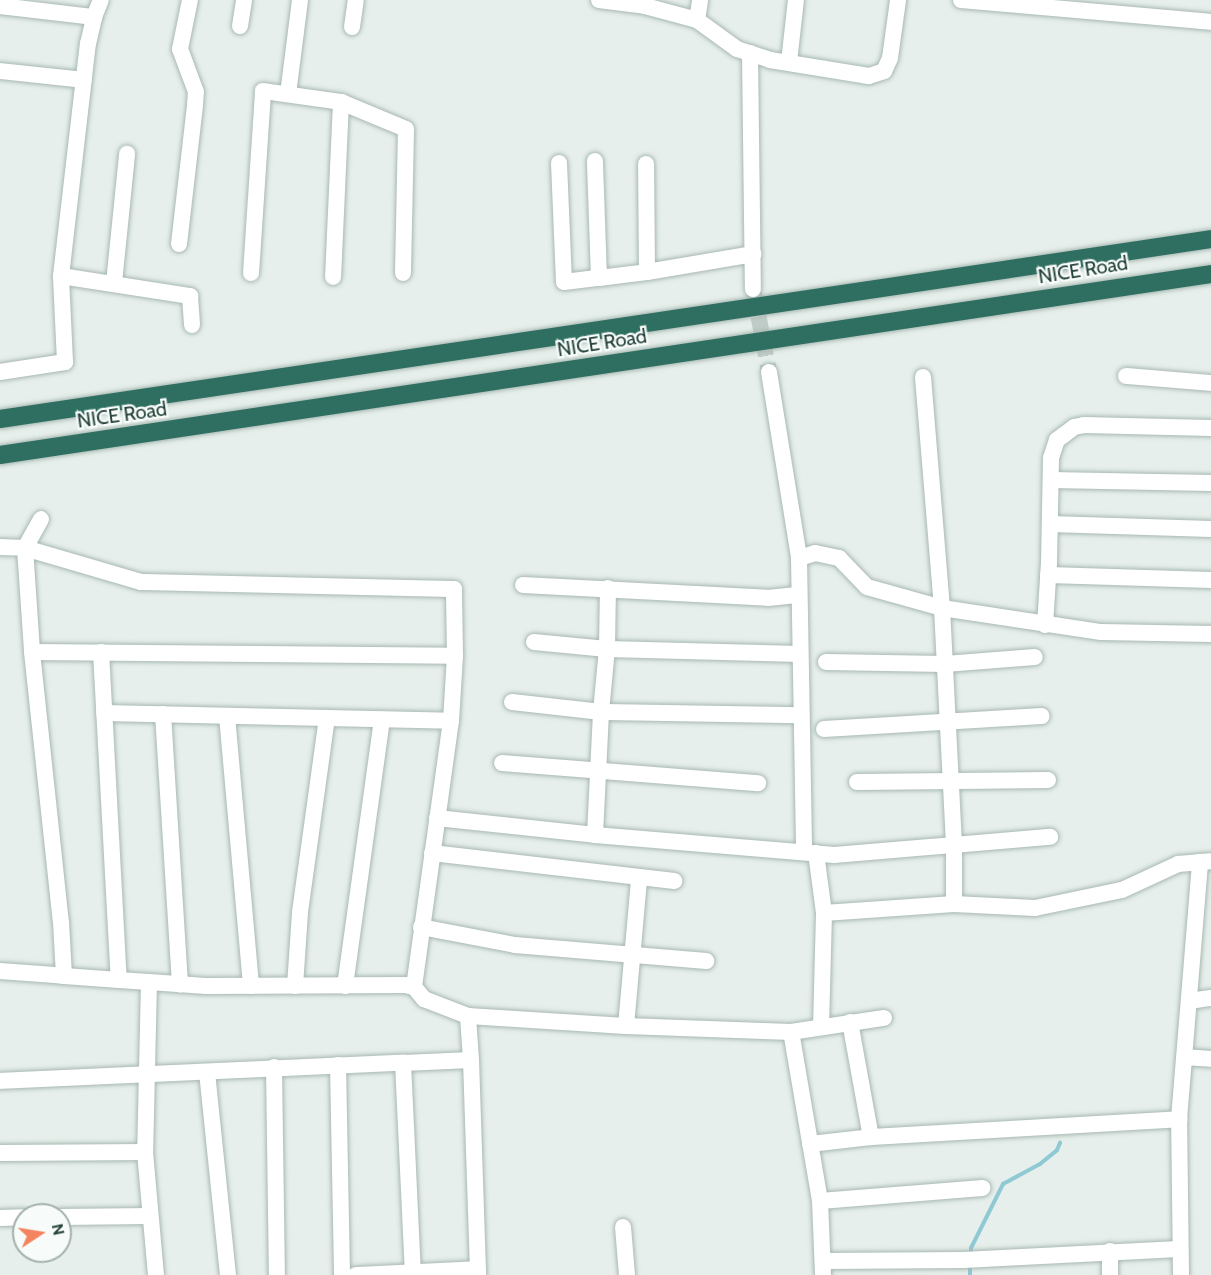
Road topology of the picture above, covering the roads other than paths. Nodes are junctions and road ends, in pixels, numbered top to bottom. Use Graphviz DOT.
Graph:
graph roads {
  1 [pos="101,0"];
  2 [pos="190,0"];
  3 [pos="244,0"];
  4 [pos="300,0"];
  5 [pos="356,0"];
  6 [pos="600,0"];
  7 [pos="700,0"];
  8 [pos="796,0"];
  9 [pos="898,0"];
  10 [pos="961,0"];
  11 [pos="632,2"];
  12 [pos="0,6"];
  13 [pos="94,17"];
  14 [pos="697,20"];
  15 [pos="1211,22"];
  16 [pos="240,26"];
  17 [pos="352,27"];
  18 [pos="750,53"];
  19 [pos="789,63"];
  20 [pos="0,71"];
  21 [pos="84,80"];
  22 [pos="288,94"];
  23 [pos="341,102"];
  24 [pos="126,154"];
  25 [pos="595,161"];
  26 [pos="559,163"];
  27 [pos="646,164"];
  28 [pos="1211,239"];
  29 [pos="179,244"];
  30 [pos="753,254"];
  31 [pos="647,272"];
  32 [pos="251,273"];
  33 [pos="404,273"];
  34 [pos="1211,274"];
  35 [pos="61,276"];
  36 [pos="333,277"];
  37 [pos="599,278"];
  38 [pos="114,283"];
  39 [pos="753,289"];
  40 [pos="192,325"];
  41 [pos="0,372"];
  42 [pos="769,372"];
  43 [pos="1126,376"];
  44 [pos="923,377"];
  45 [pos="1211,383"];
  46 [pos="0,419"];
  47 [pos="1211,428"];
  48 [pos="0,455"];
  49 [pos="1051,480"];
  50 [pos="1211,483"];
  51 [pos="41,519"];
  52 [pos="1050,524"];
  53 [pos="1211,530"];
  54 [pos="0,547"];
  55 [pos="25,548"];
  56 [pos="799,558"];
  57 [pos="1048,576"];
  58 [pos="1211,580"];
  59 [pos="523,585"];
  60 [pos="608,588"];
  61 [pos="800,595"];
  62 [pos="942,608"];
  63 [pos="1045,625"];
  64 [pos="1211,634"];
  65 [pos="534,642"];
  66 [pos="608,648"];
  67 [pos="32,652"];
  68 [pos="100,652"];
  69 [pos="800,654"];
  70 [pos="455,656"];
  71 [pos="1035,657"];
  72 [pos="826,662"];
  73 [pos="945,664"];
  74 [pos="512,702"];
  75 [pos="601,712"];
  76 [pos="104,713"];
  77 [pos="163,714"];
  78 [pos="801,715"];
  79 [pos="228,716"];
  80 [pos="1042,716"];
  81 [pos="327,718"];
  82 [pos="382,720"];
  83 [pos="451,721"];
  84 [pos="947,722"];
  85 [pos="824,729"];
  86 [pos="502,763"];
  87 [pos="598,771"];
  88 [pos="951,780"];
  89 [pos="1048,780"];
  90 [pos="857,782"];
  91 [pos="758,783"];
  92 [pos="437,818"];
  93 [pos="595,836"];
  94 [pos="1050,837"];
  95 [pos="954,845"];
  96 [pos="810,852"];
  97 [pos="432,853"];
  98 [pos="1206,862"];
  99 [pos="639,879"];
  100 [pos="674,880"];
  101 [pos="954,904"];
  102 [pos="824,913"];
  103 [pos="421,927"];
  104 [pos="632,955"];
  105 [pos="706,961"];
  106 [pos="0,971"];
  107 [pos="64,976"];
  108 [pos="119,980"];
  109 [pos="149,982"];
  110 [pos="180,984"];
  111 [pos="251,986"];
  112 [pos="295,986"];
  113 [pos="345,986"];
  114 [pos="414,987"];
  115 [pos="1211,998"];
  116 [pos="1189,1001"];
  117 [pos="468,1016"];
  118 [pos="884,1018"];
  119 [pos="850,1022"];
  120 [pos="626,1026"];
  121 [pos="821,1026"];
  122 [pos="791,1032"];
  123 [pos="1184,1057"];
  124 [pos="1211,1059"];
  125 [pos="471,1060"];
  126 [pos="403,1063"];
  127 [pos="338,1065"];
  128 [pos="274,1067"];
  129 [pos="146,1072"];
  130 [pos="207,1072"];
  131 [pos="0,1081"];
  132 [pos="1179,1119"];
  133 [pos="871,1137"];
  134 [pos="810,1144"];
  135 [pos="145,1152"];
  136 [pos="0,1153"];
  137 [pos="982,1188"];
  138 [pos="820,1201"];
  139 [pos="149,1216"];
  140 [pos="72,1217"];
  141 [pos="623,1227"];
  142 [pos="1179,1249"];
  143 [pos="1110,1251"];
  144 [pos="823,1268"];
  145 [pos="478,1272"];
  146 [pos="413,1274"];
  147 [pos="156,1275"];
  148 [pos="228,1275"];
  149 [pos="277,1275"];
  150 [pos="342,1275"];
  151 [pos="356,1275"];
  152 [pos="627,1275"];
  153 [pos="1110,1275"];
  154 [pos="1181,1275"];
  1 -- 13 [label="street"];
  2 -- 29 [label="street"];
  3 -- 16 [label="street"];
  4 -- 22 [label="street"];
  5 -- 17 [label="street"];
  6 -- 11 [label="street"];
  7 -- 14 [label="street"];
  8 -- 19 [label="street"];
  9 -- 19 [label="street"];
  10 -- 15 [label="street"];
  11 -- 14 [label="street"];
  12 -- 13 [label="street"];
  13 -- 21 [label="street"];
  14 -- 18 [label="street"];
  18 -- 19 [label="street"];
  18 -- 30 [label="street"];
  20 -- 21 [label="street"];
  21 -- 35 [label="street"];
  22 -- 23 [label="street"];
  22 -- 32 [label="street"];
  23 -- 33 [label="street"];
  23 -- 36 [label="street"];
  24 -- 38 [label="street"];
  25 -- 37 [label="street"];
  26 -- 37 [label="street"];
  27 -- 31 [label="street"];
  28 -- 46 [label="highway, NICE Road"];
  30 -- 31 [label="street"];
  30 -- 39 [label="street"];
  31 -- 37 [label="street"];
  34 -- 48 [label="highway, NICE Road"];
  35 -- 38 [label="street"];
  35 -- 41 [label="street"];
  38 -- 40 [label="street"];
  42 -- 56 [label="street"];
  43 -- 45 [label="street"];
  44 -- 62 [label="street"];
  47 -- 49 [label="street"];
  49 -- 50 [label="street"];
  49 -- 52 [label="street"];
  51 -- 55 [label="street"];
  52 -- 53 [label="street"];
  52 -- 57 [label="street"];
  54 -- 55 [label="street"];
  55 -- 67 [label="street"];
  55 -- 70 [label="street"];
  56 -- 61 [label="street"];
  56 -- 62 [label="street"];
  57 -- 58 [label="street"];
  57 -- 63 [label="street"];
  59 -- 60 [label="street"];
  60 -- 61 [label="street"];
  60 -- 66 [label="street"];
  61 -- 69 [label="street"];
  62 -- 63 [label="street"];
  62 -- 73 [label="street"];
  63 -- 64 [label="street"];
  65 -- 66 [label="street"];
  66 -- 69 [label="street"];
  66 -- 75 [label="street"];
  67 -- 68 [label="street"];
  67 -- 107 [label="street"];
  68 -- 70 [label="street"];
  68 -- 76 [label="street"];
  69 -- 78 [label="street"];
  70 -- 83 [label="street"];
  71 -- 73 [label="street"];
  72 -- 73 [label="street"];
  73 -- 84 [label="street"];
  74 -- 75 [label="street"];
  75 -- 78 [label="street"];
  75 -- 87 [label="street"];
  76 -- 77 [label="street"];
  76 -- 108 [label="street"];
  77 -- 79 [label="street"];
  77 -- 110 [label="street"];
  78 -- 96 [label="street"];
  79 -- 81 [label="street"];
  79 -- 111 [label="street"];
  80 -- 84 [label="street"];
  81 -- 82 [label="street"];
  81 -- 112 [label="street"];
  82 -- 83 [label="street"];
  82 -- 113 [label="street"];
  83 -- 92 [label="street"];
  84 -- 85 [label="street"];
  84 -- 88 [label="street"];
  86 -- 87 [label="street"];
  87 -- 91 [label="street"];
  87 -- 93 [label="street"];
  88 -- 89 [label="street"];
  88 -- 90 [label="street"];
  88 -- 95 [label="street"];
  92 -- 93 [label="street"];
  92 -- 97 [label="street"];
  93 -- 96 [label="street"];
  94 -- 95 [label="street"];
  95 -- 96 [label="street"];
  95 -- 101 [label="street"];
  96 -- 102 [label="street"];
  97 -- 99 [label="street"];
  97 -- 103 [label="street"];
  98 -- 101 [label="street"];
  98 -- 116 [label="street"];
  99 -- 100 [label="street"];
  99 -- 104 [label="street"];
  101 -- 102 [label="street"];
  102 -- 121 [label="street"];
  103 -- 104 [label="street"];
  103 -- 114 [label="street"];
  104 -- 105 [label="street"];
  104 -- 120 [label="street"];
  106 -- 107 [label="street"];
  107 -- 108 [label="street"];
  108 -- 109 [label="street"];
  109 -- 110 [label="street"];
  109 -- 129 [label="street"];
  110 -- 111 [label="street"];
  111 -- 112 [label="street"];
  112 -- 113 [label="street"];
  113 -- 114 [label="street"];
  114 -- 117 [label="street"];
  115 -- 116 [label="street"];
  116 -- 123 [label="street"];
  117 -- 120 [label="street"];
  117 -- 125 [label="street"];
  118 -- 119 [label="street"];
  119 -- 121 [label="street"];
  119 -- 133 [label="street"];
  120 -- 122 [label="street"];
  121 -- 122 [label="street"];
  122 -- 134 [label="street"];
  123 -- 124 [label="street"];
  123 -- 132 [label="street"];
  125 -- 126 [label="street"];
  125 -- 145 [label="street"];
  126 -- 127 [label="street"];
  126 -- 146 [label="street"];
  127 -- 128 [label="street"];
  127 -- 150 [label="street"];
  128 -- 130 [label="street"];
  128 -- 149 [label="street"];
  129 -- 130 [label="street"];
  129 -- 131 [label="street"];
  129 -- 135 [label="street"];
  130 -- 148 [label="street"];
  132 -- 133 [label="street"];
  132 -- 142 [label="street"];
  133 -- 134 [label="street"];
  134 -- 138 [label="street"];
  135 -- 136 [label="street"];
  135 -- 139 [label="street"];
  137 -- 138 [label="street"];
  138 -- 144 [label="street"];
  139 -- 140 [label="street"];
  139 -- 147 [label="street"];
  141 -- 152 [label="street"];
  142 -- 143 [label="street"];
  142 -- 154 [label="street"];
  143 -- 144 [label="street"];
  143 -- 153 [label="street"];
  145 -- 146 [label="street"];
  146 -- 151 [label="street"];
}
